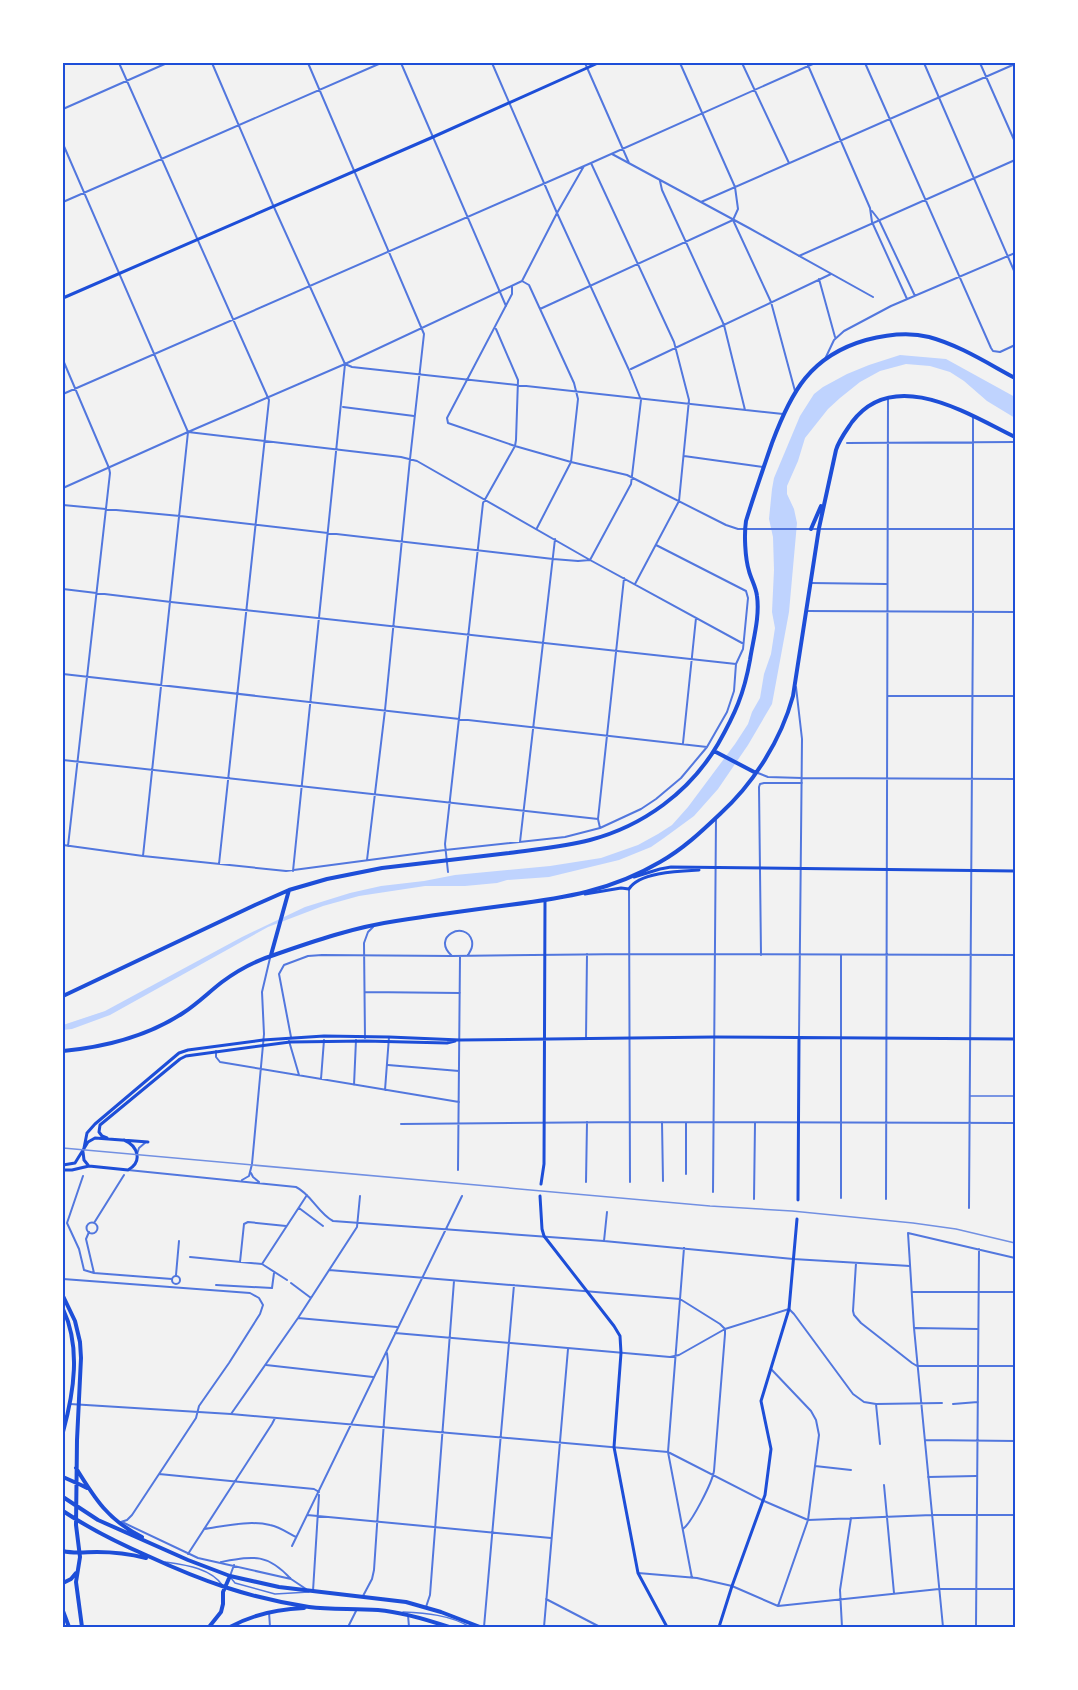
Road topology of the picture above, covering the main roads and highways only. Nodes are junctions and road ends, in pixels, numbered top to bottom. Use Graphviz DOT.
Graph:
graph roads {
  1 [pos="598,63"];
  2 [pos="63,298"];
  3 [pos="1015,378"];
  4 [pos="1015,437"];
  5 [pos="825,497"];
  6 [pos="811,529"];
  7 [pos="714,751"];
  8 [pos="754,771"];
  9 [pos="716,868"];
  10 [pos="1015,871"];
  11 [pos="630,878"];
  12 [pos="289,890"];
  13 [pos="584,894"];
  14 [pos="545,901"];
  15 [pos="271,955"];
  16 [pos="63,996"];
  17 [pos="543,1038"];
  18 [pos="800,1038"];
  19 [pos="1015,1038"];
  20 [pos="290,1039"];
  21 [pos="356,1039"];
  22 [pos="263,1043"];
  23 [pos="63,1051"];
  24 [pos="107,1138"];
  25 [pos="124,1140"];
  26 [pos="148,1142"];
  27 [pos="83,1149"];
  28 [pos="63,1165"];
  29 [pos="89,1166"];
  30 [pos="63,1170"];
  31 [pos="541,1184"];
  32 [pos="540,1196"];
  33 [pos="798,1200"];
  34 [pos="797,1219"];
  35 [pos="63,1296"];
  36 [pos="63,1309"];
  37 [pos="63,1432"];
  38 [pos="76,1468"];
  39 [pos="63,1477"];
  40 [pos="76,1482"];
  41 [pos="90,1491"];
  42 [pos="63,1497"];
  43 [pos="63,1511"];
  44 [pos="63,1551"];
  45 [pos="80,1553"];
  46 [pos="188,1560"];
  47 [pos="159,1561"];
  48 [pos="77,1571"];
  49 [pos="230,1576"];
  50 [pos="63,1583"];
  51 [pos="224,1588"];
  52 [pos="313,1607"];
  53 [pos="63,1611"];
  54 [pos="69,1627"];
  55 [pos="82,1627"];
  56 [pos="209,1627"];
  57 [pos="230,1627"];
  58 [pos="449,1627"];
  59 [pos="482,1627"];
  60 [pos="667,1627"];
  61 [pos="719,1627"];
  1 -- 2 [label="main road"];
  3 -- 7 [label="main road"];
  4 -- 5 [label="main road"];
  5 -- 6 [label="main road"];
  5 -- 8 [label="main road"];
  7 -- 8 [label="main road"];
  7 -- 12 [label="main road"];
  8 -- 11 [label="main road"];
  9 -- 10 [label="main road"];
  9 -- 11 [label="main road"];
  9 -- 13 [label="main road"];
  11 -- 13 [label="main road"];
  12 -- 15 [label="main road"];
  12 -- 16 [label="main road"];
  13 -- 14 [label="main road"];
  14 -- 15 [label="main road"];
  14 -- 17 [label="main road"];
  15 -- 23 [label="main road"];
  17 -- 18 [label="main road"];
  17 -- 21 [label="main road"];
  17 -- 31 [label="main road"];
  18 -- 19 [label="main road"];
  18 -- 33 [label="main road"];
  20 -- 21 [label="main road"];
  20 -- 21 [label="main road"];
  20 -- 22 [label="main road"];
  22 -- 24 [label="main road"];
  22 -- 27 [label="main road"];
  24 -- 25 [label="main road"];
  24 -- 27 [label="main road"];
  25 -- 26 [label="main road"];
  25 -- 29 [label="main road"];
  27 -- 28 [label="main road"];
  27 -- 29 [label="main road"];
  29 -- 30 [label="main road"];
  32 -- 60 [label="main road"];
  34 -- 61 [label="main road"];
  35 -- 38 [label="main road"];
  36 -- 37 [label="main road"];
  38 -- 40 [label="main road"];
  38 -- 41 [label="main road"];
  39 -- 40 [label="main road"];
  40 -- 41 [label="main road"];
  40 -- 45 [label="main road"];
  41 -- 46 [label="main road"];
  42 -- 46 [label="main road"];
  43 -- 47 [label="main road"];
  44 -- 45 [label="main road"];
  45 -- 47 [label="main road"];
  45 -- 48 [label="main road"];
  46 -- 49 [label="main road"];
  47 -- 51 [label="main road"];
  48 -- 50 [label="main road"];
  48 -- 55 [label="main road"];
  49 -- 51 [label="main road"];
  49 -- 59 [label="main road"];
  51 -- 52 [label="main road"];
  51 -- 56 [label="main road"];
  52 -- 57 [label="main road"];
  52 -- 58 [label="main road"];
  53 -- 54 [label="main road"];
}
